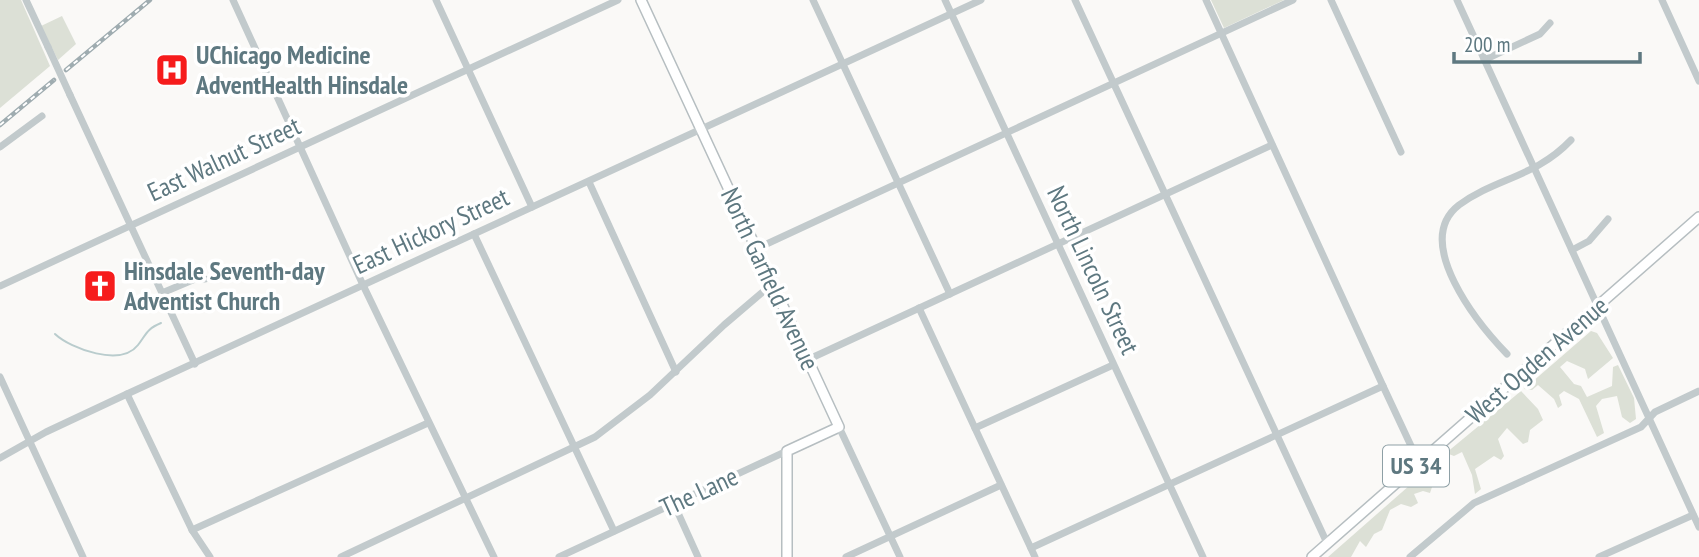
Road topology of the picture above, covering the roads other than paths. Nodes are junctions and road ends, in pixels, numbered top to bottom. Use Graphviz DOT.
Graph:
graph roads {
  1 [pos="26,0"];
  2 [pos="233,0"];
  3 [pos="436,0"];
  4 [pos="618,0"];
  5 [pos="640,0"];
  6 [pos="813,0"];
  7 [pos="945,0"];
  8 [pos="981,0"];
  9 [pos="1076,0"];
  10 [pos="1206,0"];
  11 [pos="1293,0"];
  12 [pos="1331,0"];
  13 [pos="1457,0"];
  14 [pos="1662,0"];
  15 [pos="951,14"];
  16 [pos="1550,23"];
  17 [pos="1221,33"];
  18 [pos="1484,60"];
  19 [pos="844,64"];
  20 [pos="468,69"];
  21 [pos="1699,81"];
  22 [pos="1114,83"];
  23 [pos="42,116"];
  24 [pos="701,129"];
  25 [pos="1006,133"];
  26 [pos="1571,140"];
  27 [pos="1272,145"];
  28 [pos="0,147"];
  29 [pos="300,147"];
  30 [pos="1401,152"];
  31 [pos="1535,169"];
  32 [pos="589,182"];
  33 [pos="899,183"];
  34 [pos="1166,195"];
  35 [pos="532,207"];
  36 [pos="1699,217"];
  37 [pos="1608,219"];
  38 [pos="131,225"];
  39 [pos="474,234"];
  40 [pos="1058,244"];
  41 [pos="756,249"];
  42 [pos="1572,250"];
  43 [pos="205,279"];
  44 [pos="772,284"];
  45 [pos="363,285"];
  46 [pos="0,286"];
  47 [pos="162,293"];
  48 [pos="950,294"];
  49 [pos="1597,307"];
  50 [pos="919,308"];
  51 [pos="1507,354"];
  52 [pos="807,360"];
  53 [pos="195,363"];
  54 [pos="1113,365"];
  55 [pos="676,372"];
  56 [pos="0,377"];
  57 [pos="1383,386"];
  58 [pos="1699,391"];
  59 [pos="127,394"];
  60 [pos="1649,417"];
  61 [pos="428,423"];
  62 [pos="839,427"];
  63 [pos="975,428"];
  64 [pos="1277,435"];
  65 [pos="30,442"];
  66 [pos="575,447"];
  67 [pos="787,452"];
  68 [pos="0,458"];
  69 [pos="1419,463"];
  70 [pos="1170,484"];
  71 [pos="1002,485"];
  72 [pos="465,499"];
  73 [pos="674,504"];
  74 [pos="1693,515"];
  75 [pos="1699,527"];
  76 [pos="192,530"];
  77 [pos="614,531"];
  78 [pos="891,536"];
  79 [pos="1327,543"];
  80 [pos="1031,548"];
  81 [pos="83,557"];
  82 [pos="210,557"];
  83 [pos="341,557"];
  84 [pos="494,557"];
  85 [pos="559,557"];
  86 [pos="698,557"];
  87 [pos="787,557"];
  88 [pos="846,557"];
  89 [pos="901,557"];
  90 [pos="1035,557"];
  91 [pos="1203,557"];
  92 [pos="1312,557"];
  93 [pos="1410,557"];
  94 [pos="1599,557"];
  1 -- 38 [label="street, bridge"];
  2 -- 29 [label="street"];
  3 -- 20 [label="street"];
  4 -- 20 [label="street, East Walnut Street"];
  5 -- 24 [label="main road, North Garfield Avenue"];
  6 -- 19 [label="street"];
  7 -- 15 [label="street, North Lincoln Street"];
  8 -- 15 [label="street, East Hickory Street"];
  9 -- 22 [label="street"];
  10 -- 17 [label="street"];
  11 -- 17 [label="street"];
  12 -- 30 [label="street"];
  13 -- 18 [label="street"];
  14 -- 21 [label="street"];
  15 -- 19 [label="street, East Hickory Street"];
  15 -- 25 [label="street, North Lincoln Street"];
  16 -- 18 [label="street"];
  17 -- 22 [label="street"];
  17 -- 27 [label="street"];
  18 -- 31 [label="street"];
  19 -- 24 [label="street, East Hickory Street"];
  19 -- 33 [label="street"];
  20 -- 29 [label="street, East Walnut Street"];
  20 -- 35 [label="street"];
  22 -- 25 [label="street"];
  22 -- 34 [label="street"];
  23 -- 28 [label="street"];
  24 -- 32 [label="street, East Hickory Street"];
  24 -- 41 [label="main road, North Garfield Avenue"];
  25 -- 33 [label="street"];
  25 -- 40 [label="street, North Lincoln Street"];
  26 -- 31 [label="street"];
  27 -- 34 [label="street"];
  27 -- 57 [label="street"];
  29 -- 38 [label="street, East Walnut Street"];
  29 -- 45 [label="street"];
  31 -- 42 [label="street"];
  31 -- 51 [label="street"];
  32 -- 35 [label="street, East Hickory Street"];
  32 -- 55 [label="street"];
  33 -- 41 [label="street"];
  33 -- 48 [label="street"];
  34 -- 40 [label="street"];
  34 -- 64 [label="street"];
  35 -- 39 [label="street, East Hickory Street"];
  36 -- 49 [label="main road, West Ogden Avenue / US 34"];
  37 -- 42 [label="street"];
  38 -- 46 [label="street, East Walnut Street"];
  38 -- 47 [label="street"];
  39 -- 45 [label="street, East Hickory Street"];
  39 -- 66 [label="street"];
  40 -- 48 [label="street"];
  40 -- 54 [label="street, North Lincoln Street"];
  41 -- 44 [label="main road, North Garfield Avenue"];
  42 -- 49 [label="street"];
  43 -- 47 [label="street"];
  44 -- 52 [label="main road, North Garfield Avenue"];
  44 -- 55 [label="street"];
  45 -- 53 [label="street, East Hickory Street"];
  45 -- 61 [label="street"];
  47 -- 53 [label="street"];
  48 -- 50 [label="street"];
  49 -- 60 [label="street"];
  49 -- 69 [label="main road, West Ogden Avenue / US 34"];
  50 -- 52 [label="street"];
  50 -- 63 [label="street"];
  52 -- 62 [label="main road, North Garfield Avenue"];
  53 -- 59 [label="street, East Hickory Street"];
  54 -- 63 [label="street"];
  54 -- 70 [label="street, North Lincoln Street"];
  55 -- 66 [label="street"];
  56 -- 65 [label="street"];
  57 -- 64 [label="street"];
  57 -- 69 [label="street"];
  58 -- 60 [label="street"];
  59 -- 65 [label="street, East Hickory Street"];
  59 -- 76 [label="street"];
  60 -- 74 [label="street"];
  60 -- 93 [label="street"];
  61 -- 72 [label="street"];
  61 -- 76 [label="street"];
  62 -- 67 [label="main road, The Lane"];
  62 -- 78 [label="street, North Garfield Avenue"];
  63 -- 71 [label="street"];
  64 -- 70 [label="street"];
  64 -- 79 [label="street"];
  65 -- 68 [label="street, East Hickory Street"];
  65 -- 81 [label="street"];
  66 -- 72 [label="street"];
  66 -- 77 [label="street"];
  67 -- 73 [label="street, The Lane"];
  67 -- 87 [label="main road"];
  69 -- 79 [label="main road, West Ogden Avenue / US 34"];
  70 -- 80 [label="street"];
  70 -- 91 [label="street, North Lincoln Street"];
  71 -- 78 [label="street"];
  71 -- 80 [label="street"];
  72 -- 83 [label="street"];
  72 -- 84 [label="street"];
  73 -- 77 [label="street, The Lane"];
  73 -- 86 [label="street"];
  74 -- 75 [label="street"];
  74 -- 94 [label="street"];
  76 -- 82 [label="street"];
  77 -- 85 [label="street, The Lane"];
  78 -- 88 [label="street"];
  78 -- 89 [label="street, North Garfield Avenue"];
  79 -- 92 [label="main road, West Ogden Avenue / US 34"];
  80 -- 90 [label="street"];
}
